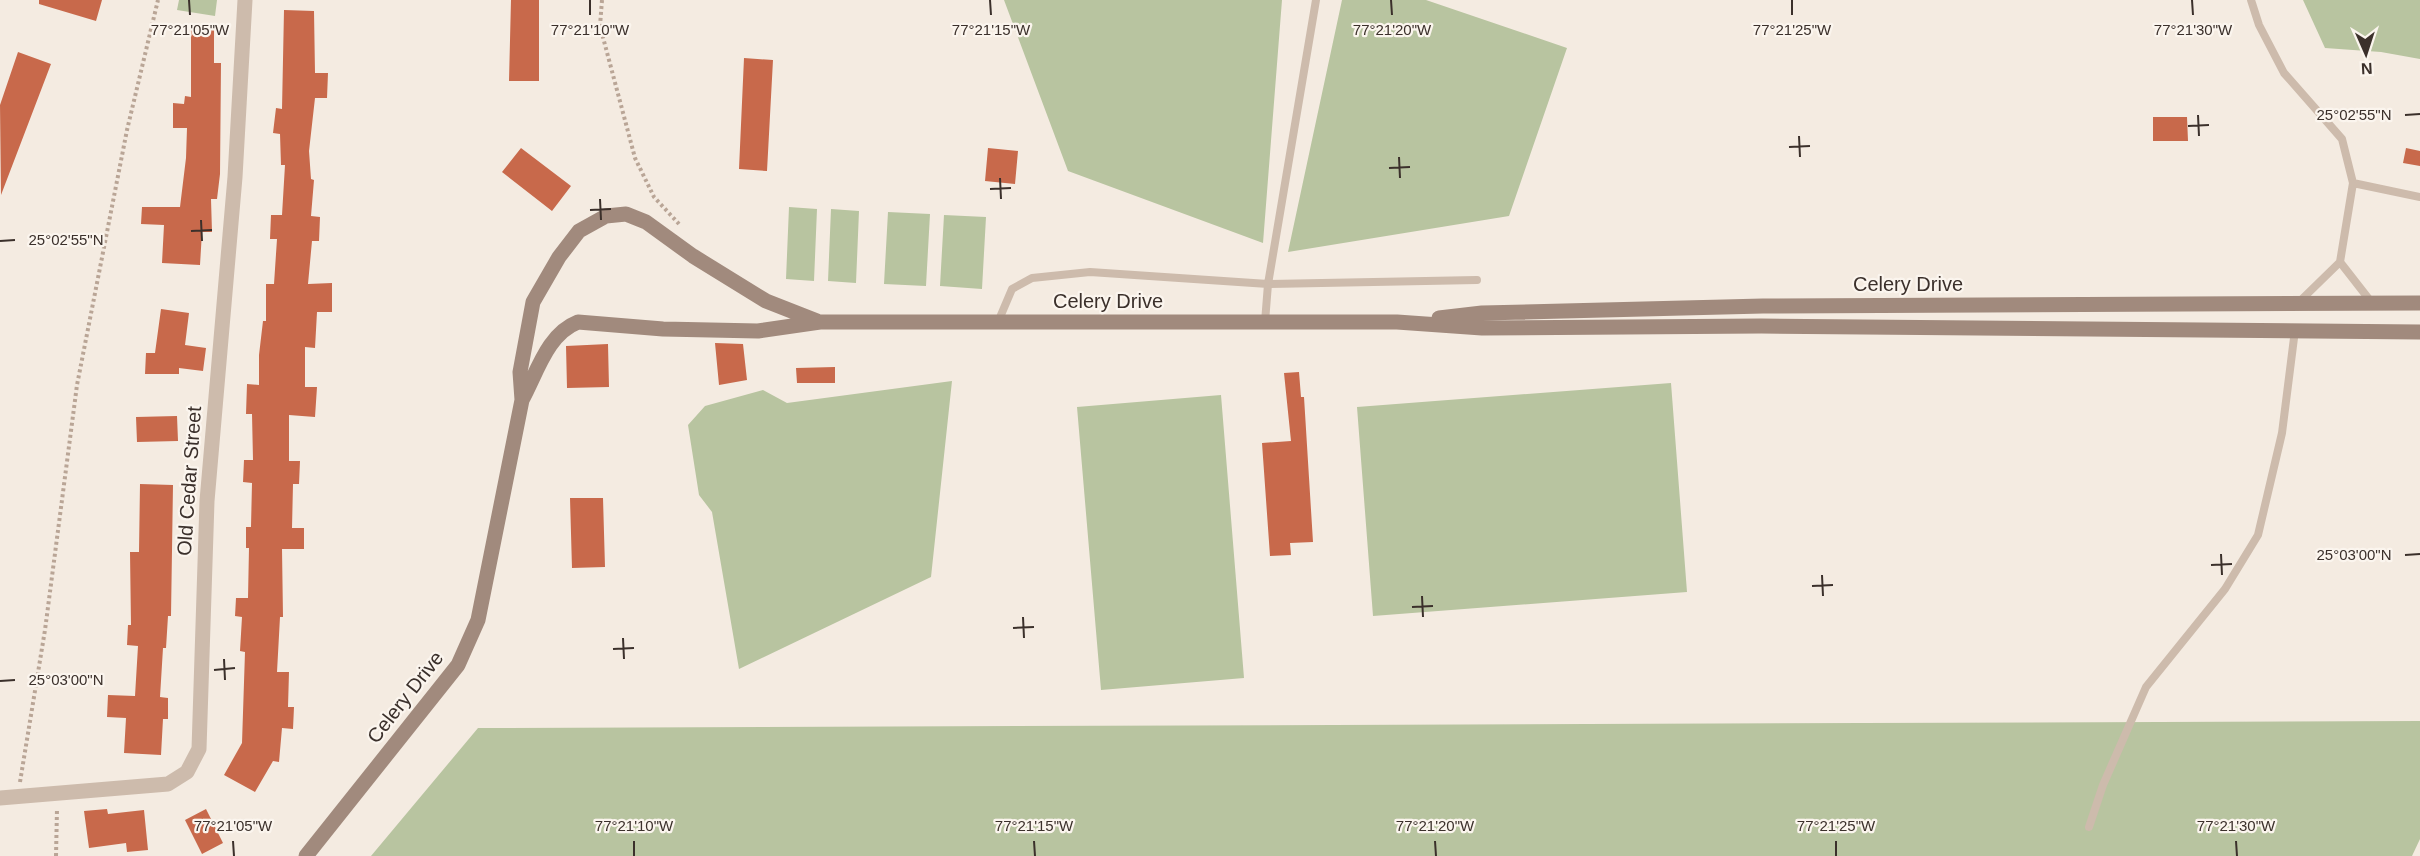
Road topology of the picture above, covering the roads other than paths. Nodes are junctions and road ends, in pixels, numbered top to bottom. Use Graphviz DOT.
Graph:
graph roads {
  1 [pos="245,0"];
  2 [pos="1316,0"];
  3 [pos="2251,0"];
  4 [pos="2353,183"];
  5 [pos="2420,197"];
  6 [pos="2340,262"];
  7 [pos="1477,280"];
  8 [pos="1268,284"];
  9 [pos="2299,302"];
  10 [pos="2372,303"];
  11 [pos="2420,303"];
  12 [pos="820,322"];
  13 [pos="998,322"];
  14 [pos="1265,322"];
  15 [pos="1397,322"];
  16 [pos="2295,330"];
  17 [pos="2420,332"];
  18 [pos="522,400"];
  19 [pos="0,798"];
  20 [pos="2089,827"];
  21 [pos="306,856"];
  1 -- 19 [label="street, Old Cedar Street"];
  2 -- 8 [label="lane"];
  3 -- 4 [label="lane"];
  4 -- 5 [label="lane"];
  4 -- 6 [label="lane"];
  6 -- 9 [label="lane"];
  6 -- 10 [label="lane"];
  7 -- 8 [label="lane"];
  8 -- 13 [label="lane"];
  8 -- 14 [label="lane"];
  9 -- 10 [label="street, Celery Drive"];
  9 -- 15 [label="street, Celery Drive"];
  10 -- 11 [label="street, Celery Drive"];
  12 -- 13 [label="street, Celery Drive"];
  12 -- 18 [label="street, Celery Drive"];
  12 -- 18 [label="street, Celery Drive"];
  13 -- 14 [label="street, Celery Drive"];
  14 -- 15 [label="street, Celery Drive"];
  15 -- 16 [label="street, Celery Drive"];
  16 -- 17 [label="street, Celery Drive"];
  16 -- 20 [label="lane"];
  18 -- 21 [label="street, Celery Drive"];
}
